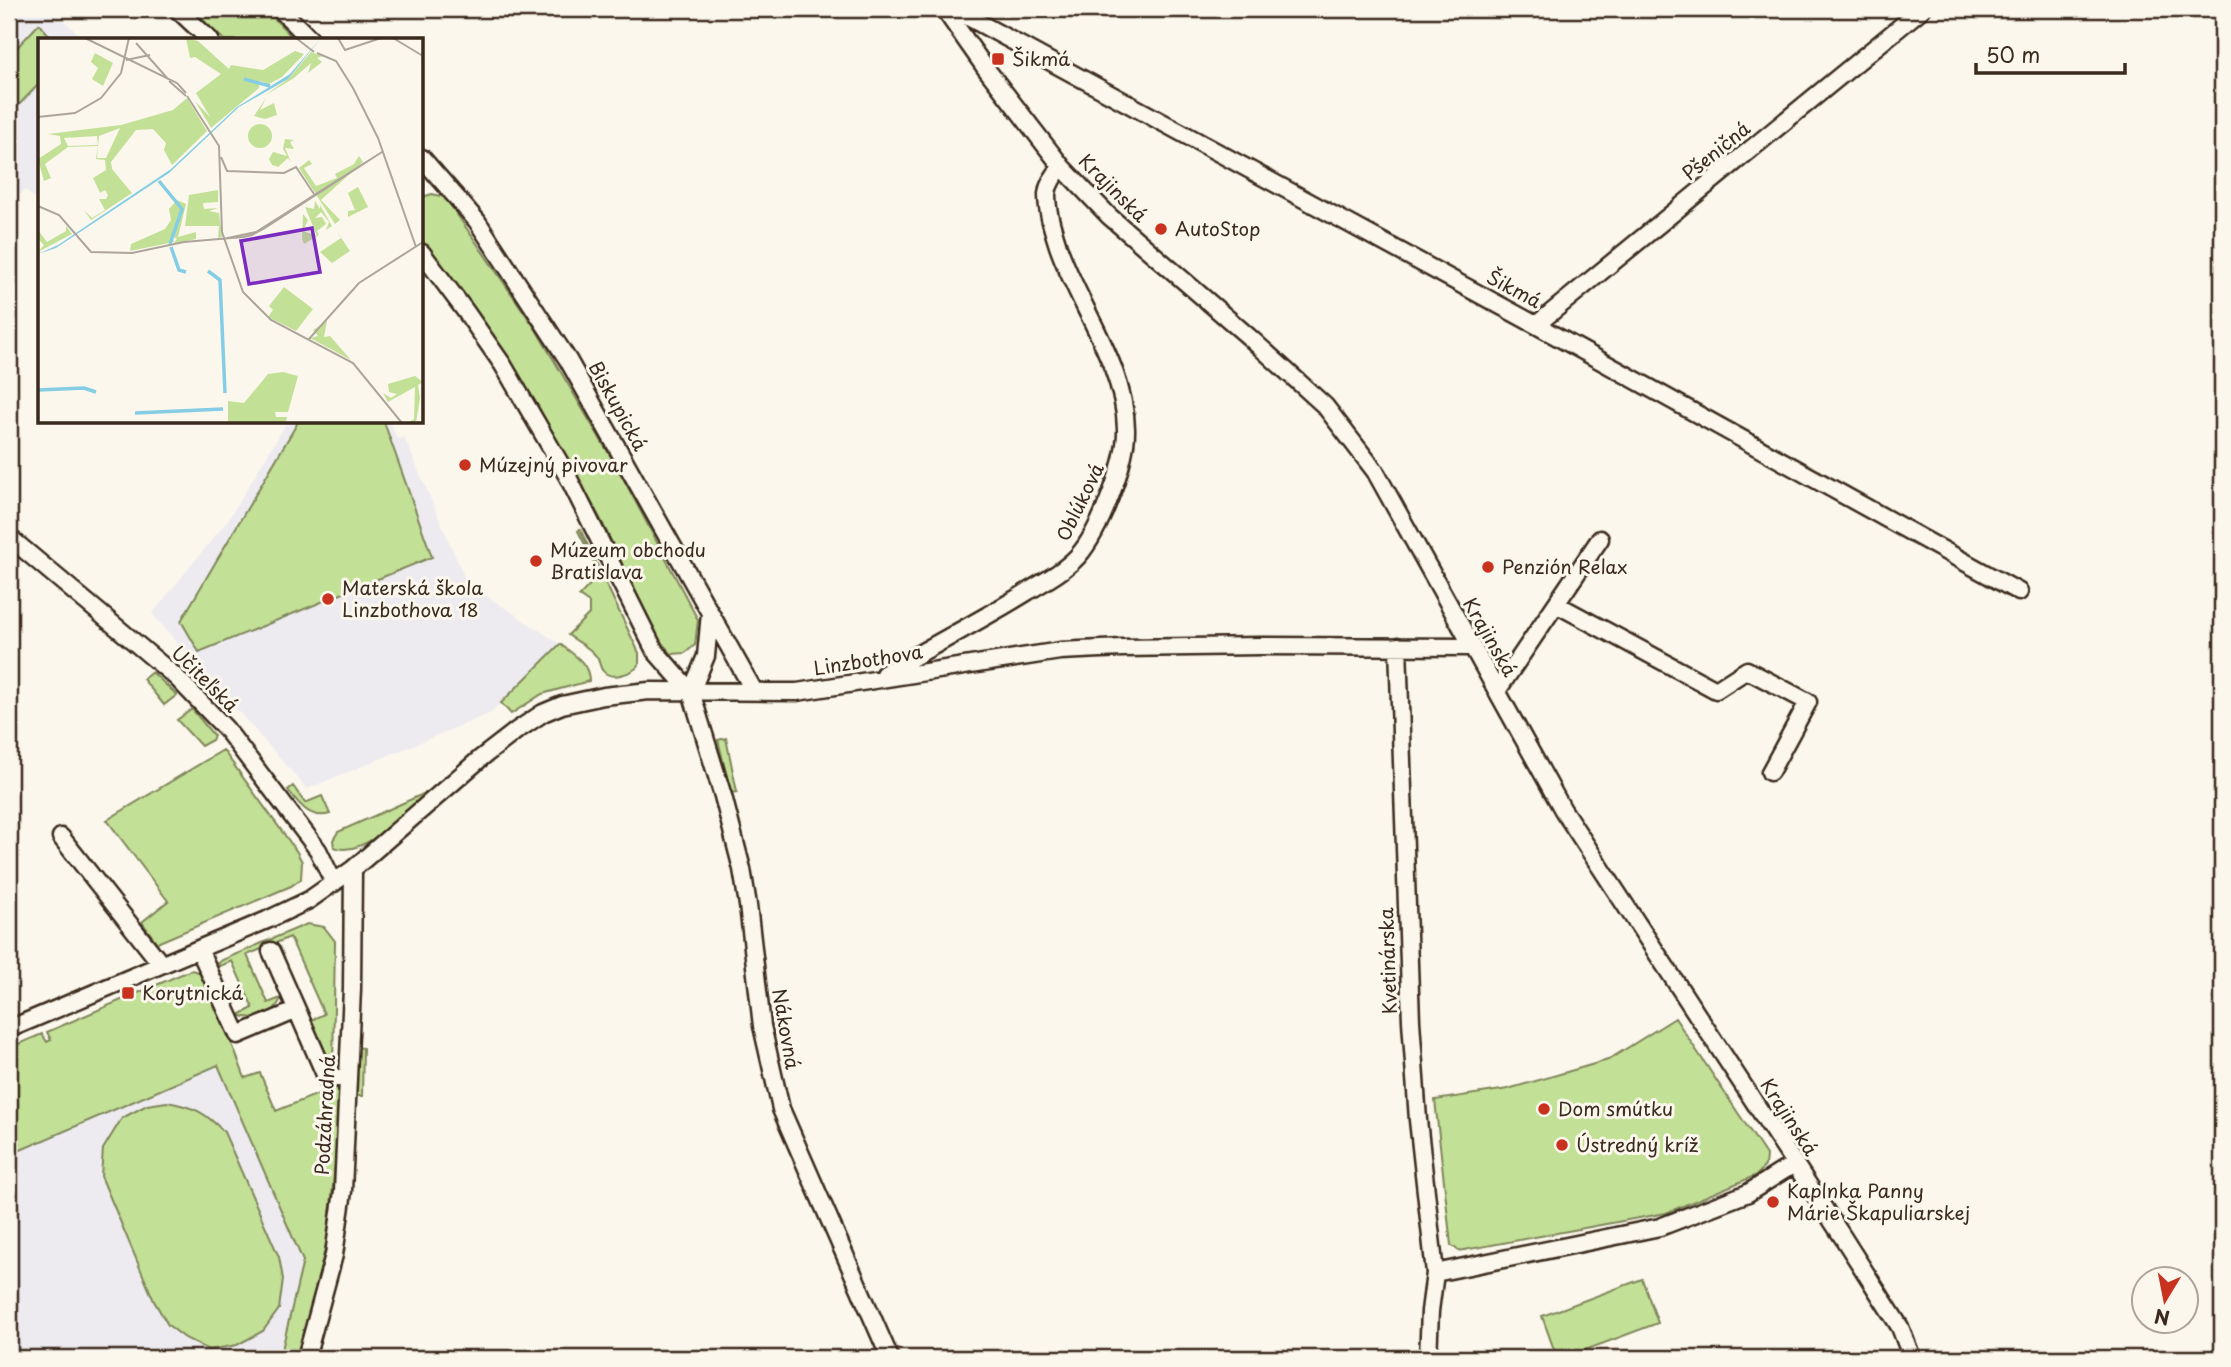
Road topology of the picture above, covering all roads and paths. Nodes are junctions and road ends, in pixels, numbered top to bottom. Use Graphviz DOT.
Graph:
graph roads {
  1 [pos="177,9"];
  2 [pos="280,9"];
  3 [pos="1922,9"];
  4 [pos="955,12"];
  5 [pos="208,38"];
  6 [pos="309,38"];
  7 [pos="1062,167"];
  8 [pos="425,169"];
  9 [pos="424,256"];
  10 [pos="1536,325"];
  11 [pos="9,537"];
  12 [pos="1600,539"];
  13 [pos="2019,592"];
  14 [pos="1556,604"];
  15 [pos="710,613"];
  16 [pos="1398,646"];
  17 [pos="1471,647"];
  18 [pos="876,679"];
  19 [pos="754,691"];
  20 [pos="1497,691"];
  21 [pos="691,692"];
  22 [pos="1770,772"];
  23 [pos="61,836"];
  24 [pos="354,869"];
  25 [pos="334,883"];
  26 [pos="199,949"];
  27 [pos="271,951"];
  28 [pos="161,964"];
  29 [pos="297,1010"];
  30 [pos="9,1029"];
  31 [pos="348,1077"];
  32 [pos="1794,1164"];
  33 [pos="1435,1273"];
  34 [pos="306,1358"];
  35 [pos="890,1358"];
  36 [pos="1428,1358"];
  37 [pos="1912,1358"];
  1 -- 5 [label="street"];
  2 -- 6 [label="street"];
  3 -- 10 [label="street, Pšeničná"];
  4 -- 7 [label="street, Krajinská"];
  4 -- 10 [label="street, Šikmá"];
  7 -- 17 [label="street, Krajinská"];
  7 -- 18 [label="street, Oblúková"];
  8 -- 15 [label="street, Biskupická"];
  9 -- 21 [label="street"];
  10 -- 13 [label="street, Šikmá"];
  11 -- 25 [label="street, Učiteľská"];
  12 -- 14 [label="street"];
  14 -- 20 [label="street"];
  14 -- 22 [label="street"];
  15 -- 19 [label="street, Biskupická"];
  15 -- 21 [label="street"];
  16 -- 17 [label="street, Linzbothova"];
  16 -- 18 [label="street, Linzbothova"];
  16 -- 33 [label="street, Kvetinárska"];
  17 -- 20 [label="street, Krajinská"];
  18 -- 19 [label="street, Linzbothova"];
  19 -- 21 [label="street, Linzbothova"];
  20 -- 32 [label="street, Krajinská"];
  21 -- 24 [label="street, Linzbothova"];
  21 -- 35 [label="street, Nákovná"];
  23 -- 28 [label="street"];
  24 -- 25 [label="street, Linzbothova"];
  24 -- 31 [label="street, Podzáhradná"];
  25 -- 26 [label="street"];
  26 -- 28 [label="street"];
  26 -- 29 [label="street"];
  27 -- 29 [label="street"];
  28 -- 30 [label="street"];
  29 -- 31 [label="street"];
  31 -- 34 [label="street, Podzáhradná"];
  32 -- 33 [label="street"];
  32 -- 37 [label="street, Krajinská"];
  33 -- 36 [label="street, Kvetinárska"];
}
